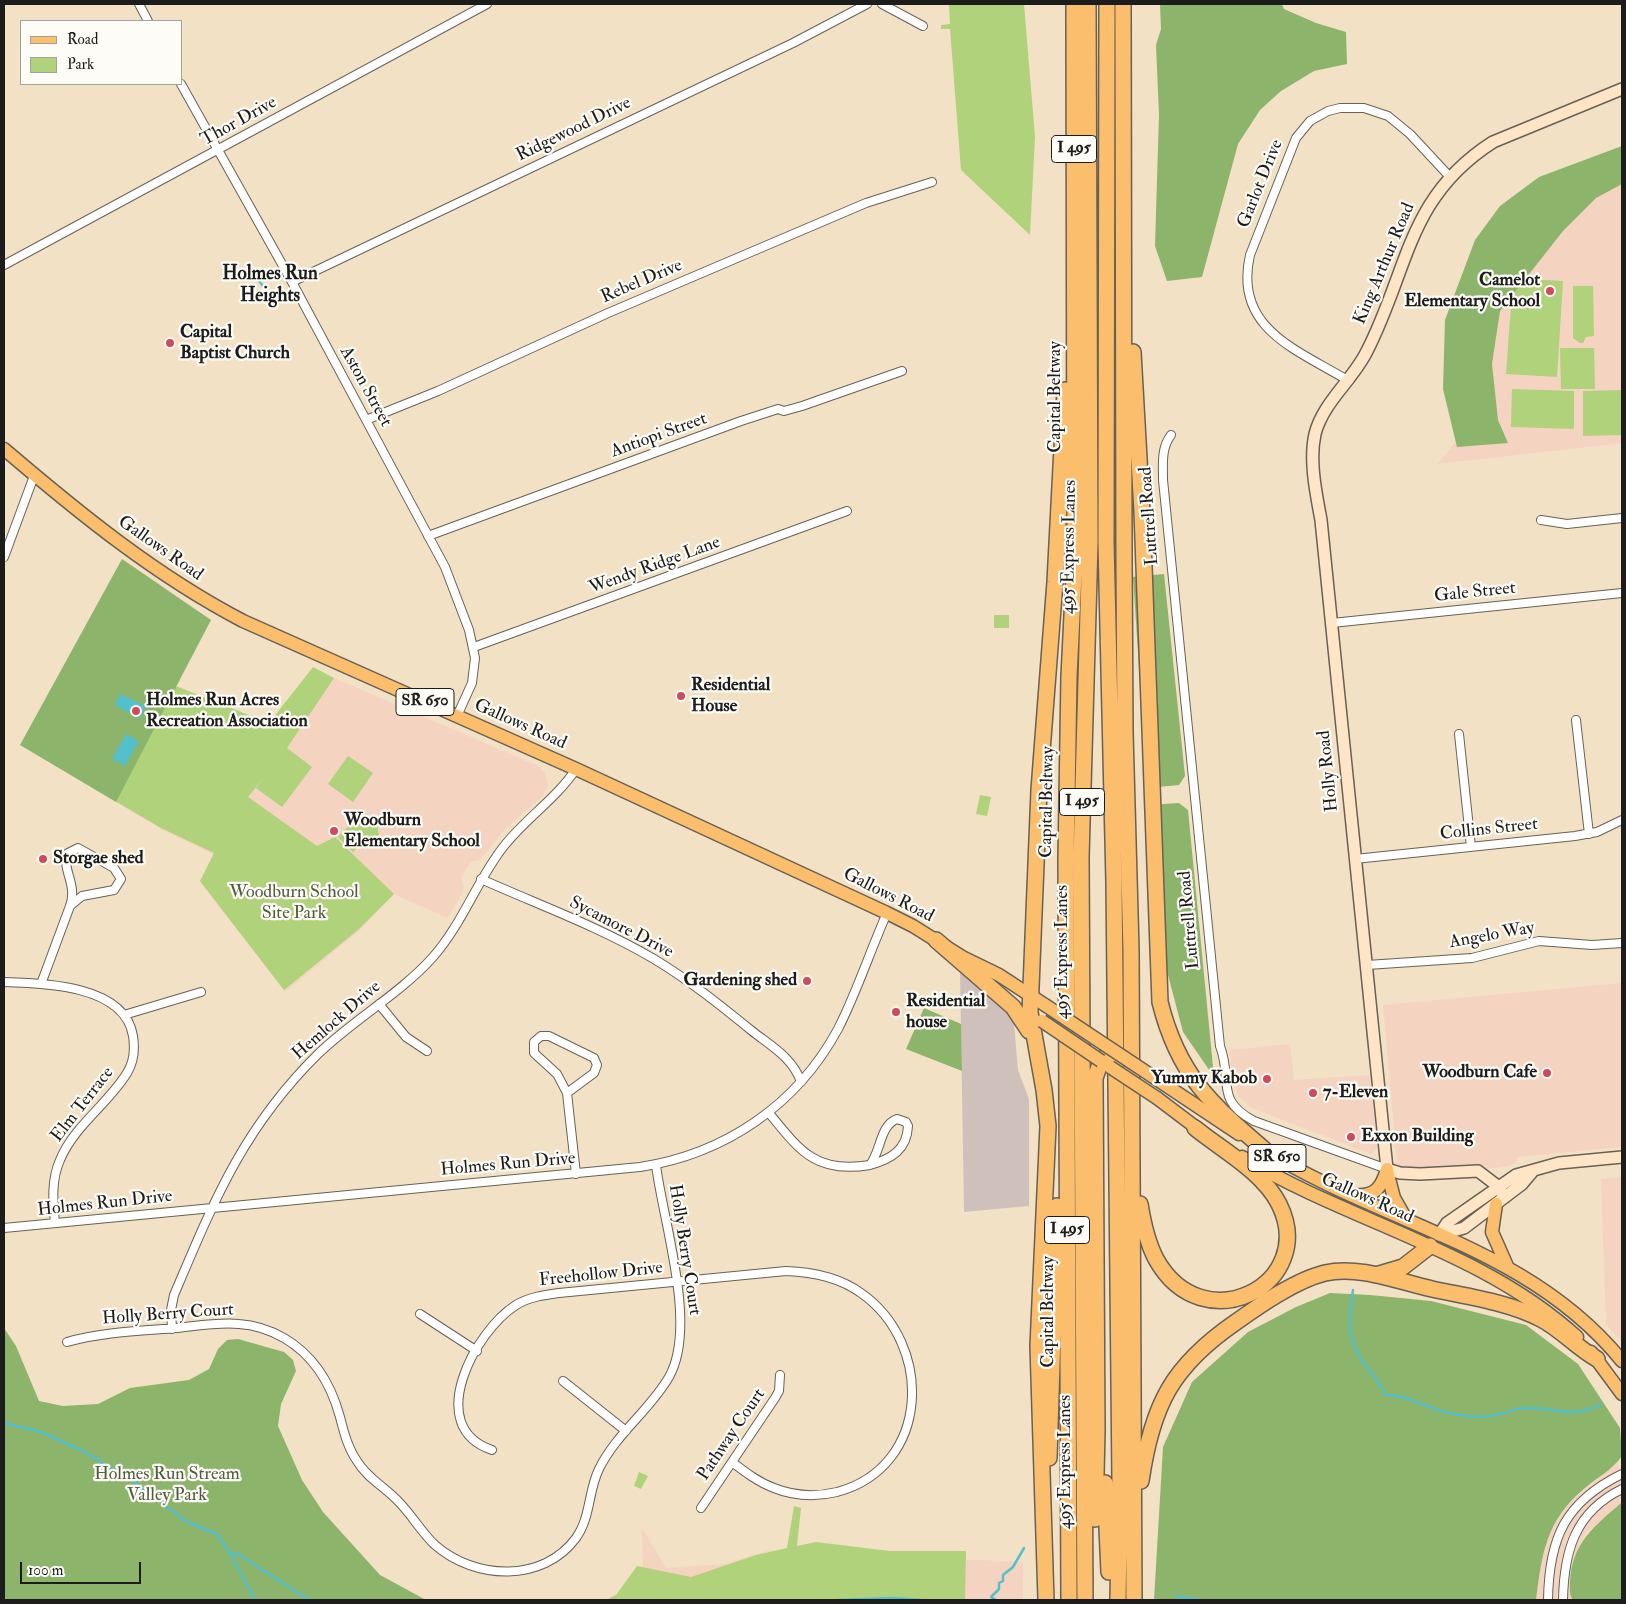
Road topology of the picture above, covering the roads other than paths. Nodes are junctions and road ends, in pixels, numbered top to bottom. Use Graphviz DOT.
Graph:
graph roads {
  1 [pos="139,4"];
  2 [pos="487,4"];
  3 [pos="867,4"];
  4 [pos="882,4"];
  5 [pos="1074,4"];
  6 [pos="1088,4"];
  7 [pos="1107,4"];
  8 [pos="1123,4"];
  9 [pos="147,20"];
  10 [pos="922,26"];
  11 [pos="182,85"];
  12 [pos="1622,89"];
  13 [pos="218,150"];
  14 [pos="1450,176"];
  15 [pos="932,182"];
  16 [pos="1123,243"];
  17 [pos="4,265"];
  18 [pos="292,282"];
  19 [pos="1074,294"];
  20 [pos="902,371"];
  21 [pos="1349,381"];
  22 [pos="366,420"];
  23 [pos="1171,435"];
  24 [pos="4,449"];
  25 [pos="34,476"];
  26 [pos="847,511"];
  27 [pos="1622,518"];
  28 [pos="1541,520"];
  29 [pos="428,536"];
  30 [pos="4,557"];
  31 [pos="1622,593"];
  32 [pos="1332,623"];
  33 [pos="474,647"];
  34 [pos="457,716"];
  35 [pos="1576,720"];
  36 [pos="1459,734"];
  37 [pos="576,769"];
  38 [pos="1622,820"];
  39 [pos="1589,834"];
  40 [pos="1471,847"];
  41 [pos="1066,859"];
  42 [pos="1355,859"];
  43 [pos="482,879"];
  44 [pos="70,906"];
  45 [pos="887,913"];
  46 [pos="936,940"];
  47 [pos="1622,943"];
  48 [pos="964,958"];
  49 [pos="1366,965"];
  50 [pos="4,982"];
  51 [pos="41,984"];
  52 [pos="200,992"];
  53 [pos="1031,995"];
  54 [pos="379,1004"];
  55 [pos="124,1015"];
  56 [pos="1036,1017"];
  57 [pos="1034,1039"];
  58 [pos="427,1050"];
  59 [pos="1114,1050"];
  60 [pos="1105,1064"];
  61 [pos="1100,1081"];
  62 [pos="801,1082"];
  63 [pos="567,1093"];
  64 [pos="769,1113"];
  65 [pos="1194,1128"];
  66 [pos="1266,1151"];
  67 [pos="1622,1157"];
  68 [pos="656,1165"];
  69 [pos="870,1165"];
  70 [pos="1387,1169"];
  71 [pos="1533,1171"];
  72 [pos="1133,1173"];
  73 [pos="576,1174"];
  74 [pos="1497,1187"];
  75 [pos="1347,1193"];
  76 [pos="1500,1200"];
  77 [pos="210,1209"];
  78 [pos="1406,1219"];
  79 [pos="55,1223"];
  80 [pos="4,1228"];
  81 [pos="1435,1240"];
  82 [pos="1507,1266"];
  83 [pos="1374,1275"];
  84 [pos="676,1282"];
  85 [pos="420,1314"];
  86 [pos="172,1328"];
  87 [pos="67,1342"];
  88 [pos="477,1350"];
  89 [pos="1597,1358"];
  90 [pos="1622,1361"];
  91 [pos="780,1375"];
  92 [pos="563,1381"];
  93 [pos="1622,1394"];
  94 [pos="626,1431"];
  95 [pos="492,1450"];
  96 [pos="732,1462"];
  97 [pos="1622,1474"];
  98 [pos="1622,1489"];
  99 [pos="700,1508"];
  100 [pos="1134,1554"];
  101 [pos="1045,1595"];
  102 [pos="1069,1600"];
  103 [pos="1085,1600"];
  104 [pos="1090,1600"];
  105 [pos="1110,1600"];
  106 [pos="1118,1600"];
  107 [pos="1134,1600"];
  108 [pos="1548,1600"];
  109 [pos="1563,1600"];
  1 -- 9 [label="street"];
  2 -- 13 [label="street, Thor Drive"];
  3 -- 18 [label="street, Ridgewood Drive"];
  4 -- 10 [label="street"];
  5 -- 19 [label="highway, Capital Beltway / I 495"];
  6 -- 103 [label="highway, 495 Express Lanes / I 495"];
  7 -- 106 [label="highway, 495 Express Lanes / I 495"];
  8 -- 16 [label="highway, I 495"];
  11 -- 13 [label="street, Aston Street"];
  12 -- 14 [label="street, King Arthur Road"];
  13 -- 17 [label="street, Thor Drive"];
  13 -- 18 [label="street, Aston Street"];
  14 -- 21 [label="street, King Arthur Road"];
  14 -- 21 [label="street, Garlot Drive"];
  15 -- 22 [label="street, Rebel Drive"];
  16 -- 66 [label="highway"];
  16 -- 72 [label="highway, I 495"];
  18 -- 22 [label="street, Aston Street"];
  19 -- 41 [label="highway, Capital Beltway / I 495"];
  19 -- 53 [label="highway"];
  20 -- 29 [label="street, Antiopi Street"];
  21 -- 32 [label="street, Holly Road"];
  22 -- 29 [label="street, Aston Street"];
  23 -- 70 [label="street, Luttrell Road"];
  24 -- 25 [label="main road, Gallows Road / SR 650"];
  25 -- 30 [label="street"];
  25 -- 34 [label="main road, Gallows Road / SR 650"];
  26 -- 33 [label="street, Wendy Ridge Lane"];
  27 -- 28 [label="street"];
  29 -- 33 [label="street, Aston Street"];
  31 -- 32 [label="street, Gale Street"];
  32 -- 42 [label="street, Holly Road"];
  33 -- 34 [label="street, Aston Street"];
  34 -- 37 [label="main road, Gallows Road / SR 650"];
  35 -- 39 [label="street"];
  36 -- 40 [label="street"];
  37 -- 43 [label="street, Hemlock Drive"];
  37 -- 45 [label="main road, Gallows Road / SR 650"];
  38 -- 39 [label="street, Collins Street"];
  39 -- 40 [label="street, Collins Street"];
  40 -- 42 [label="street, Collins Street"];
  41 -- 101 [label="highway"];
  41 -- 102 [label="highway, Capital Beltway / I 495"];
  42 -- 49 [label="street, Holly Road"];
  43 -- 54 [label="street, Hemlock Drive"];
  43 -- 62 [label="street, Sycamore Drive"];
  44 -- 44 [label="street"];
  44 -- 51 [label="street"];
  45 -- 46 [label="main road, Gallows Road / SR 650"];
  45 -- 62 [label="street, Holmes Run Drive"];
  46 -- 48 [label="main road, Gallows Road / SR 650"];
  46 -- 57 [label="highway"];
  47 -- 49 [label="street, Angelo Way"];
  48 -- 53 [label="main road, Gallows Road / SR 650"];
  48 -- 56 [label="main road, Gallows Road / SR 650"];
  49 -- 70 [label="street, Holly Road"];
  50 -- 51 [label="street, Elm Terrace"];
  51 -- 55 [label="street, Elm Terrace"];
  52 -- 55 [label="street"];
  53 -- 56 [label="highway"];
  53 -- 59 [label="main road, Gallows Road / SR 650, bridge"];
  54 -- 58 [label="street"];
  54 -- 77 [label="street, Hemlock Drive"];
  55 -- 79 [label="street, Elm Terrace"];
  56 -- 57 [label="highway"];
  56 -- 60 [label="main road, Gallows Road / SR 650, bridge"];
  57 -- 101 [label="highway"];
  59 -- 60 [label="highway"];
  59 -- 66 [label="main road, Gallows Road / SR 650, bridge"];
  60 -- 61 [label="highway"];
  60 -- 65 [label="main road, Gallows Road / SR 650, bridge"];
  61 -- 104 [label="highway"];
  61 -- 105 [label="highway"];
  62 -- 64 [label="street, Holmes Run Drive"];
  63 -- 63 [label="street"];
  63 -- 73 [label="street"];
  64 -- 68 [label="street, Holmes Run Drive"];
  64 -- 69 [label="street"];
  65 -- 72 [label="highway"];
  65 -- 81 [label="main road, Gallows Road / SR 650"];
  66 -- 75 [label="main road, Gallows Road / SR 650"];
  67 -- 71 [label="street"];
  68 -- 73 [label="street, Holmes Run Drive"];
  68 -- 84 [label="street, Holly Berry Court"];
  69 -- 69 [label="street"];
  70 -- 74 [label="street, Luttrell Road"];
  70 -- 75 [label="main road"];
  70 -- 78 [label="main road"];
  71 -- 74 [label="street"];
  71 -- 76 [label="street"];
  72 -- 100 [label="highway, I 495"];
  73 -- 77 [label="street, Holmes Run Drive"];
  74 -- 76 [label="street, Luttrell Road"];
  74 -- 81 [label="street"];
  75 -- 78 [label="main road, Gallows Road / SR 650"];
  76 -- 81 [label="street"];
  76 -- 82 [label="main road"];
  77 -- 79 [label="street, Holmes Run Drive"];
  77 -- 86 [label="street, Hemlock Drive"];
  78 -- 81 [label="main road, Gallows Road / SR 650"];
  79 -- 80 [label="street, Holmes Run Drive"];
  81 -- 82 [label="main road, Gallows Road / SR 650"];
  81 -- 83 [label="highway"];
  81 -- 89 [label="main road, Gallows Road / SR 650"];
  82 -- 90 [label="main road, Gallows Road / SR 650"];
  83 -- 89 [label="highway"];
  83 -- 100 [label="highway"];
  84 -- 88 [label="street, Freehollow Drive"];
  84 -- 94 [label="street, Holly Berry Court"];
  84 -- 96 [label="street, Freehollow Drive"];
  85 -- 88 [label="street"];
  86 -- 87 [label="street, Holly Berry Court"];
  86 -- 94 [label="street, Holly Berry Court"];
  88 -- 95 [label="street, Freehollow Drive"];
  89 -- 93 [label="main road, Gallows Road / SR 650"];
  91 -- 96 [label="street, Pathway Court"];
  92 -- 94 [label="street"];
  96 -- 99 [label="street, Pathway Court"];
  97 -- 108 [label="street"];
  98 -- 109 [label="street"];
  100 -- 107 [label="highway, I 495"];
}
